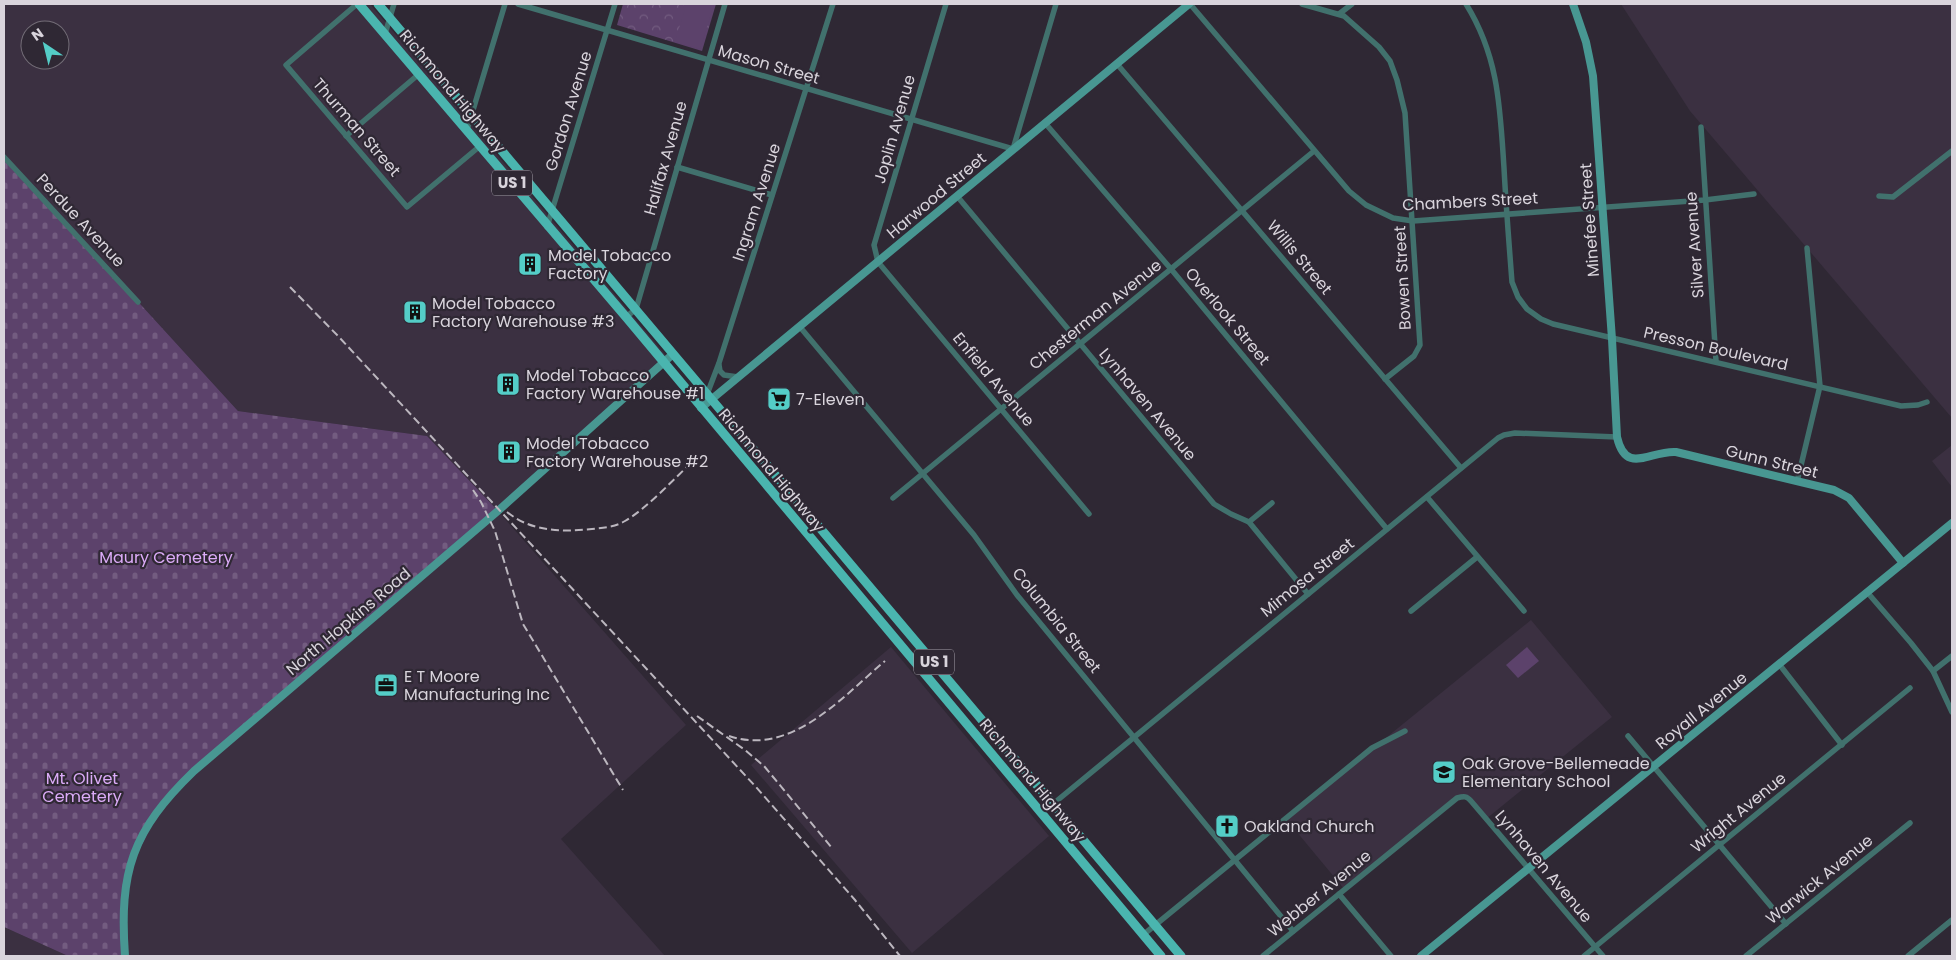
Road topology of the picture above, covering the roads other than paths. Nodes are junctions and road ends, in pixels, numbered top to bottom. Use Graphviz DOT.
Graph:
graph roads {
  1 [pos="358,4"];
  2 [pos="378,4"];
  3 [pos="394,4"];
  4 [pos="504,4"];
  5 [pos="518,4"];
  6 [pos="614,4"];
  7 [pos="725,4"];
  8 [pos="833,4"];
  9 [pos="946,4"];
  10 [pos="1056,4"];
  11 [pos="1190,4"];
  12 [pos="1302,4"];
  13 [pos="1352,4"];
  14 [pos="1466,4"];
  15 [pos="1573,4"];
  16 [pos="1339,14"];
  17 [pos="390,17"];
  18 [pos="607,30"];
  19 [pos="384,34"];
  20 [pos="708,60"];
  21 [pos="1117,64"];
  22 [pos="419,74"];
  23 [pos="806,89"];
  24 [pos="471,115"];
  25 [pos="911,120"];
  26 [pos="1045,123"];
  27 [pos="1701,127"];
  28 [pos="467,130"];
  29 [pos="346,136"];
  30 [pos="480,146"];
  31 [pos="1013,149"];
  32 [pos="1314,151"];
  33 [pos="1952,151"];
  34 [pos="4,157"];
  35 [pos="677,167"];
  36 [pos="1754,194"];
  37 [pos="772,195"];
  38 [pos="956,196"];
  39 [pos="1879,196"];
  40 [pos="1704,200"];
  41 [pos="1602,208"];
  42 [pos="1243,210"];
  43 [pos="552,211"];
  44 [pos="1507,213"];
  45 [pos="1413,220"];
  46 [pos="548,226"];
  47 [pos="1807,248"];
  48 [pos="878,262"];
  49 [pos="1171,269"];
  50 [pos="138,302"];
  51 [pos="636,309"];
  52 [pos="626,317"];
  53 [pos="800,327"];
  54 [pos="1612,339"];
  55 [pos="1080,344"];
  56 [pos="673,354"];
  57 [pos="1716,362"];
  58 [pos="719,363"];
  59 [pos="664,364"];
  60 [pos="738,377"];
  61 [pos="1385,379"];
  62 [pos="1820,386"];
  63 [pos="710,396"];
  64 [pos="1927,402"];
  65 [pos="701,408"];
  66 [pos="1001,408"];
  67 [pos="1617,437"];
  68 [pos="1461,468"];
  69 [pos="922,474"];
  70 [pos="1797,482"];
  71 [pos="1427,497"];
  72 [pos="893,498"];
  73 [pos="1272,503"];
  74 [pos="1089,514"];
  75 [pos="1249,522"];
  76 [pos="1952,523"];
  77 [pos="1387,529"];
  78 [pos="1478,557"];
  79 [pos="1903,563"];
  80 [pos="1867,592"];
  81 [pos="1308,594"];
  82 [pos="1411,611"];
  83 [pos="1524,611"];
  84 [pos="1952,656"];
  85 [pos="1779,664"];
  86 [pos="1932,671"];
  87 [pos="1910,688"];
  88 [pos="1952,712"];
  89 [pos="1405,731"];
  90 [pos="1628,736"];
  91 [pos="1134,738"];
  92 [pos="1842,745"];
  93 [pos="1653,767"];
  94 [pos="1463,796"];
  95 [pos="1053,804"];
  96 [pos="1042,813"];
  97 [pos="1910,823"];
  98 [pos="1719,845"];
  99 [pos="1235,860"];
  100 [pos="1528,868"];
  101 [pos="1339,894"];
  102 [pos="1952,920"];
  103 [pos="1786,924"];
  104 [pos="1155,926"];
  105 [pos="1294,931"];
  106 [pos="1144,935"];
  107 [pos="1595,947"];
  108 [pos="125,956"];
  109 [pos="1161,956"];
  110 [pos="1181,956"];
  111 [pos="1263,956"];
  112 [pos="1391,956"];
  113 [pos="1421,956"];
  114 [pos="1584,956"];
  115 [pos="1602,956"];
  116 [pos="1746,956"];
  117 [pos="1908,956"];
  1 -- 19 [label="main road, Richmond Highway / US 1"];
  1 -- 29 [label="street, Thurman Street"];
  2 -- 17 [label="main road, Richmond Highway / US 1"];
  3 -- 17 [label="street"];
  4 -- 24 [label="street"];
  5 -- 18 [label="street, Mason Street"];
  6 -- 18 [label="street, Gordon Avenue"];
  7 -- 20 [label="street, Halifax Avenue"];
  8 -- 23 [label="street, Ingram Avenue"];
  9 -- 25 [label="street, Joplin Avenue"];
  10 -- 31 [label="street"];
  11 -- 21 [label="street, Harwood Street"];
  11 -- 32 [label="street, Chambers Street"];
  12 -- 16 [label="street, Bowen Street"];
  13 -- 16 [label="street"];
  14 -- 44 [label="street"];
  15 -- 41 [label="street, Minefee Street"];
  16 -- 45 [label="street, Bowen Street"];
  17 -- 19 [label="street"];
  17 -- 24 [label="main road, Richmond Highway / US 1"];
  18 -- 20 [label="street, Mason Street"];
  18 -- 43 [label="street, Gordon Avenue"];
  19 -- 22 [label="main road, Richmond Highway / US 1"];
  20 -- 23 [label="street, Mason Street"];
  20 -- 35 [label="street, Halifax Avenue"];
  21 -- 26 [label="street, Harwood Street"];
  21 -- 42 [label="street, Willis Street"];
  22 -- 28 [label="main road, Richmond Highway / US 1"];
  22 -- 29 [label="street"];
  23 -- 25 [label="street, Mason Street"];
  23 -- 37 [label="street, Ingram Avenue"];
  24 -- 28 [label="street"];
  24 -- 43 [label="main road, Richmond Highway / US 1"];
  25 -- 31 [label="street, Mason Street"];
  25 -- 48 [label="street, Joplin Avenue"];
  26 -- 31 [label="street, Harwood Street"];
  26 -- 49 [label="street, Overlook Street"];
  27 -- 40 [label="street, Silver Avenue"];
  28 -- 30 [label="main road, Richmond Highway / US 1"];
  29 -- 30 [label="street, Thurman Street"];
  30 -- 46 [label="main road, Richmond Highway / US 1"];
  31 -- 38 [label="street, Harwood Street"];
  32 -- 42 [label="street, Chesterman Avenue"];
  32 -- 45 [label="street, Chambers Street"];
  33 -- 39 [label="street"];
  34 -- 50 [label="street, Perdue Avenue"];
  35 -- 37 [label="street"];
  35 -- 51 [label="street, Halifax Avenue"];
  36 -- 40 [label="street, Chambers Street"];
  37 -- 58 [label="street, Ingram Avenue"];
  38 -- 48 [label="street, Harwood Street"];
  38 -- 55 [label="street, Lynhaven Avenue"];
  40 -- 41 [label="street, Chambers Street"];
  40 -- 57 [label="street, Silver Avenue"];
  41 -- 44 [label="street, Chambers Street"];
  41 -- 54 [label="street, Minefee Street"];
  42 -- 49 [label="street, Chesterman Avenue"];
  42 -- 61 [label="street, Willis Street"];
  43 -- 46 [label="street, Gordon Avenue"];
  43 -- 51 [label="main road, Richmond Highway / US 1"];
  44 -- 45 [label="street, Chambers Street"];
  44 -- 54 [label="street, Presson Boulevard"];
  45 -- 61 [label="street, Bowen Street"];
  46 -- 52 [label="main road, Richmond Highway / US 1"];
  47 -- 62 [label="street"];
  48 -- 53 [label="street, Harwood Street"];
  48 -- 66 [label="street, Enfield Avenue"];
  49 -- 55 [label="street, Chesterman Avenue"];
  49 -- 77 [label="street, Overlook Street"];
  51 -- 52 [label="street"];
  51 -- 56 [label="main road, Richmond Highway / US 1"];
  52 -- 59 [label="main road, Richmond Highway / US 1"];
  53 -- 60 [label="street, Harwood Street"];
  53 -- 69 [label="street, Columbia Street"];
  54 -- 57 [label="street, Presson Boulevard"];
  54 -- 67 [label="street, Minefee Street"];
  55 -- 66 [label="street, Chesterman Avenue"];
  55 -- 75 [label="street, Lynhaven Avenue"];
  56 -- 59 [label="street, North Hopkins Road"];
  56 -- 63 [label="main road, Richmond Highway / US 1"];
  57 -- 62 [label="street, Presson Boulevard"];
  58 -- 60 [label="street"];
  58 -- 63 [label="street, Ingram Avenue"];
  59 -- 65 [label="main road, Richmond Highway / US 1"];
  59 -- 108 [label="street, North Hopkins Road"];
  60 -- 63 [label="street, Harwood Street"];
  61 -- 68 [label="street, Willis Street"];
  62 -- 64 [label="street, Presson Boulevard"];
  62 -- 70 [label="street"];
  63 -- 65 [label="street, Harwood Street"];
  63 -- 95 [label="main road, Richmond Highway / US 1"];
  65 -- 96 [label="main road, Richmond Highway / US 1"];
  66 -- 69 [label="street, Chesterman Avenue"];
  66 -- 74 [label="street, Enfield Avenue"];
  67 -- 68 [label="street, Mimosa Street"];
  67 -- 70 [label="street, Gunn Street"];
  68 -- 71 [label="street, Mimosa Street"];
  69 -- 72 [label="street, Chesterman Avenue"];
  69 -- 91 [label="street, Columbia Street"];
  70 -- 79 [label="street, Gunn Street"];
  71 -- 77 [label="street, Mimosa Street"];
  71 -- 78 [label="street"];
  73 -- 75 [label="street"];
  75 -- 81 [label="street, Lynhaven Avenue"];
  76 -- 79 [label="street, Royall Avenue"];
  77 -- 81 [label="street, Mimosa Street"];
  78 -- 82 [label="street"];
  78 -- 83 [label="street"];
  79 -- 80 [label="street, Royall Avenue"];
  80 -- 85 [label="street, Royall Avenue"];
  80 -- 86 [label="street"];
  81 -- 91 [label="street, Mimosa Street"];
  84 -- 86 [label="street"];
  85 -- 92 [label="street"];
  85 -- 93 [label="street, Royall Avenue"];
  86 -- 88 [label="street"];
  87 -- 92 [label="street, Wright Avenue"];
  89 -- 99 [label="street"];
  90 -- 93 [label="street"];
  91 -- 95 [label="street, Mimosa Street"];
  91 -- 99 [label="street, Columbia Street"];
  92 -- 98 [label="street, Wright Avenue"];
  93 -- 98 [label="street"];
  93 -- 100 [label="street, Royall Avenue"];
  94 -- 100 [label="street, Lynhaven Avenue"];
  94 -- 101 [label="street, Webber Avenue"];
  95 -- 96 [label="street, Mimosa Street"];
  95 -- 104 [label="main road, Richmond Highway / US 1"];
  96 -- 106 [label="main road, Richmond Highway / US 1"];
  97 -- 103 [label="street, Warwick Avenue"];
  98 -- 103 [label="street"];
  98 -- 107 [label="street, Wright Avenue"];
  99 -- 104 [label="street"];
  99 -- 105 [label="street, Columbia Street"];
  100 -- 107 [label="street, Lynhaven Avenue"];
  100 -- 113 [label="street, Royall Avenue"];
  101 -- 105 [label="street, Webber Avenue"];
  101 -- 112 [label="street"];
  102 -- 117 [label="street"];
  103 -- 116 [label="street, Warwick Avenue"];
  104 -- 106 [label="street"];
  104 -- 110 [label="main road, Richmond Highway / US 1"];
  105 -- 111 [label="street, Webber Avenue"];
  106 -- 109 [label="main road, Richmond Highway / US 1"];
  107 -- 114 [label="street, Wright Avenue"];
  107 -- 115 [label="street, Lynhaven Avenue"];
}
